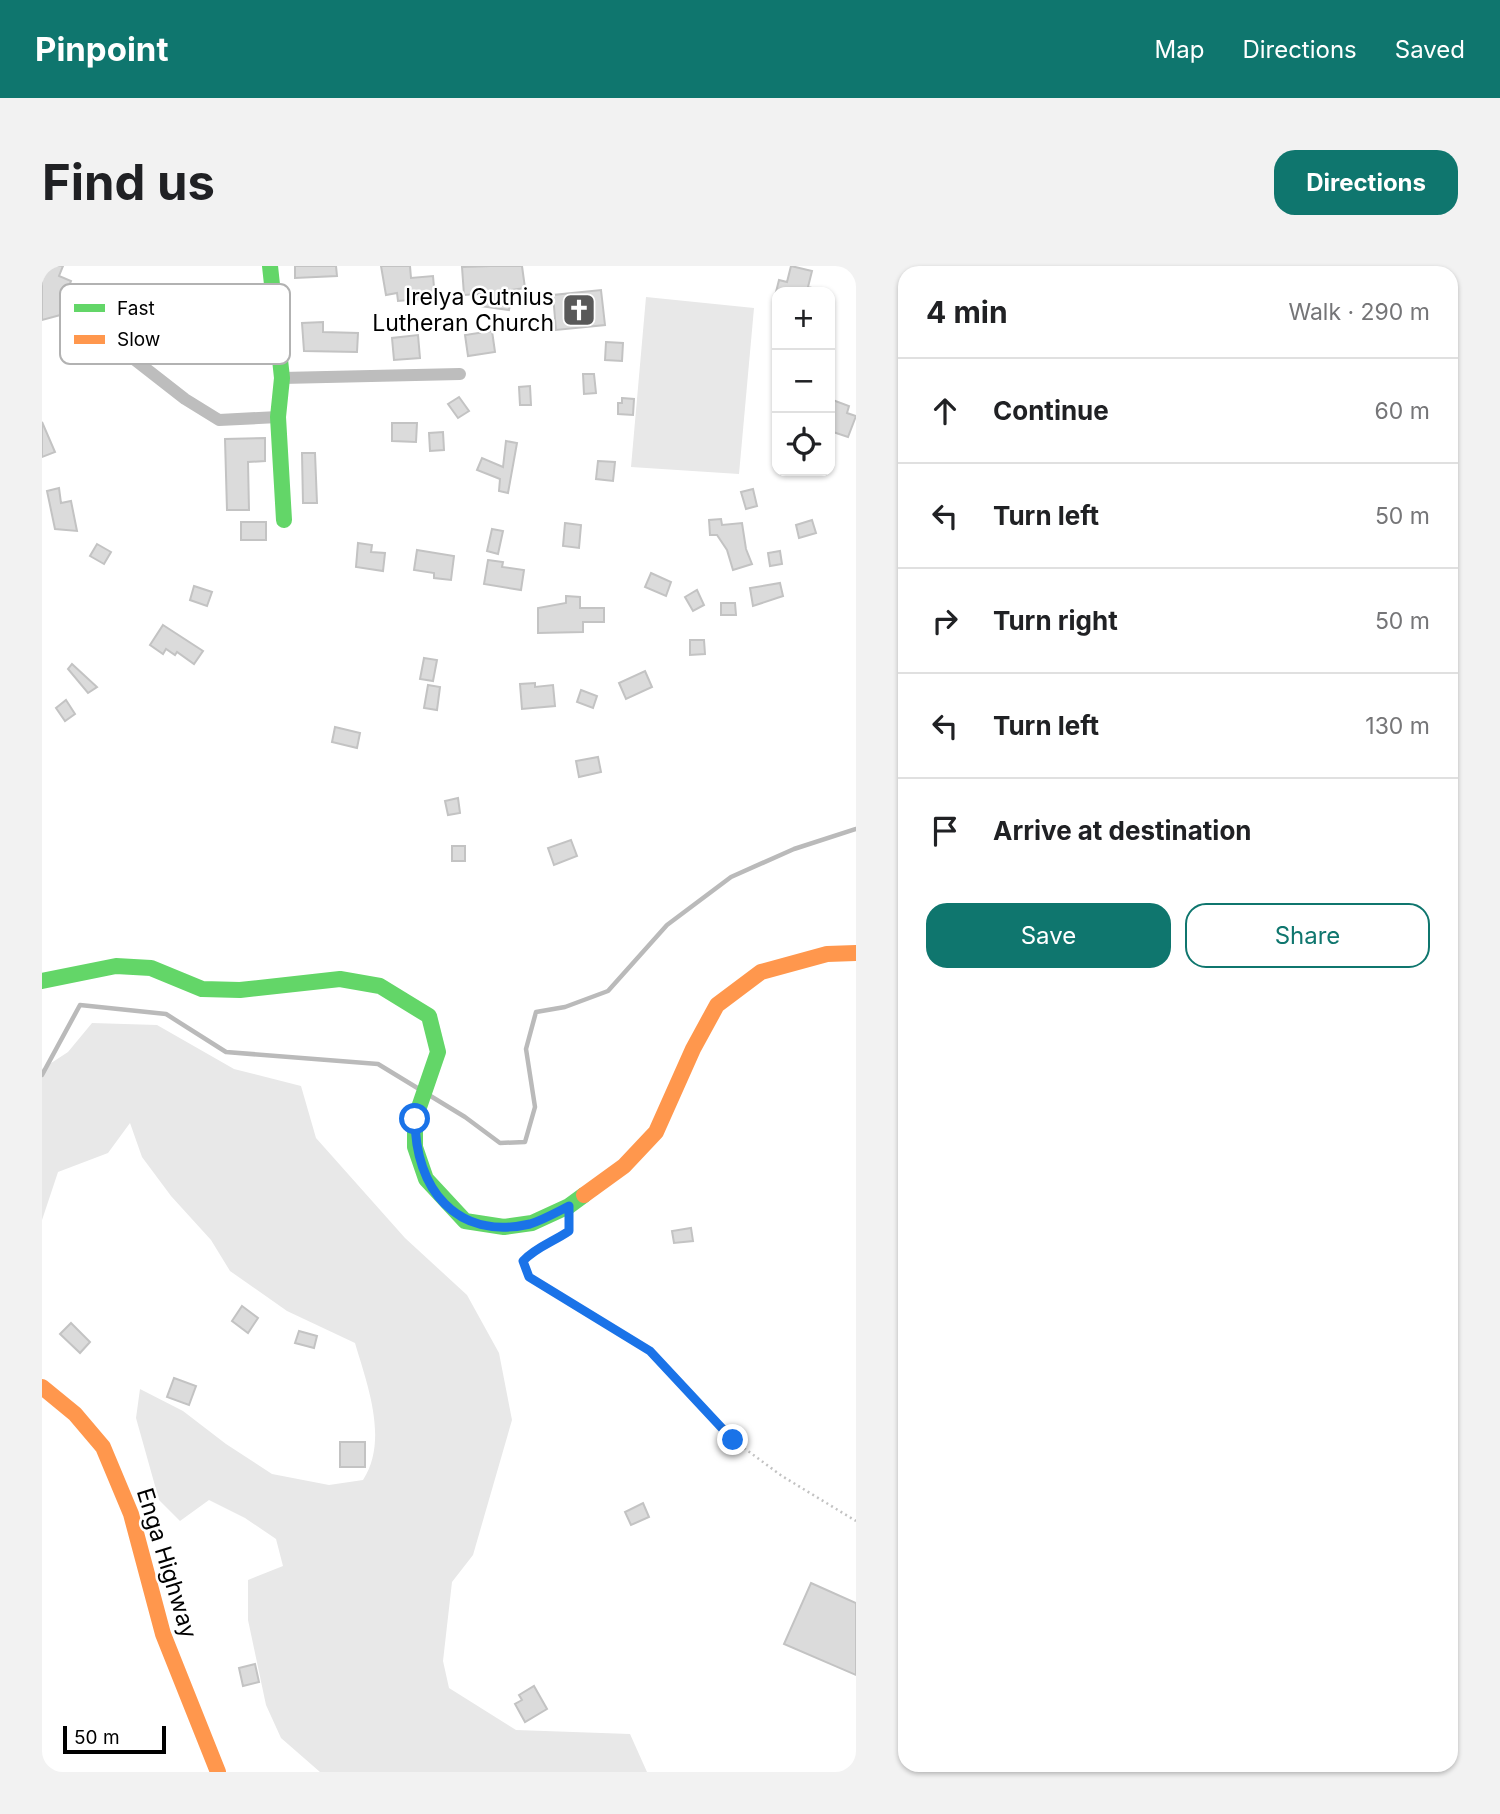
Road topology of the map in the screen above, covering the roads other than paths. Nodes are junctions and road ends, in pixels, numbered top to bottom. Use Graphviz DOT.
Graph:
graph roads {
  1 [pos="270,266"];
  2 [pos="272,284"];
  3 [pos="141,364"];
  4 [pos="280,364"];
  5 [pos="460,374"];
  6 [pos="282,378"];
  7 [pos="278,417"];
  8 [pos="284,520"];
  9 [pos="856,953"];
  10 [pos="42,981"];
  11 [pos="42,1387"];
  12 [pos="218,1772"];
  1 -- 2 [label="street"];
  3 -- 7 [label="street"];
  4 -- 6 [label="street"];
  5 -- 6 [label="street"];
  6 -- 7 [label="street"];
  7 -- 8 [label="street"];
  9 -- 10 [label="street"];
  11 -- 12 [label="street, Enga Highway"];
}
